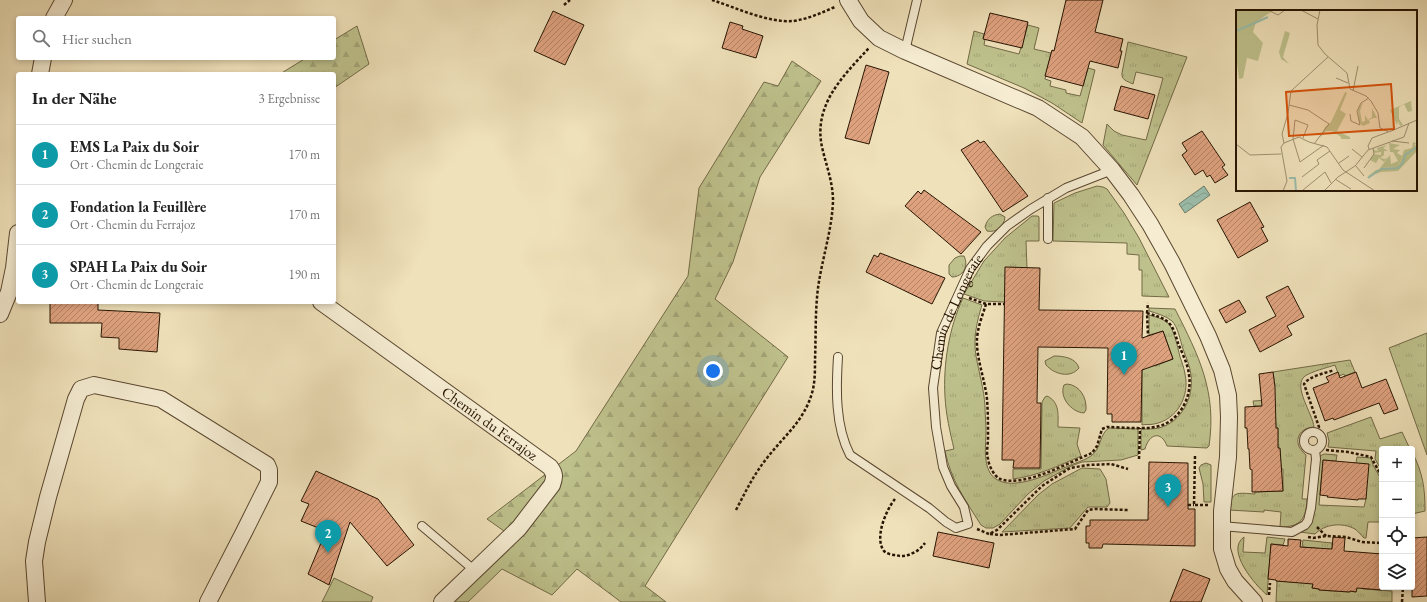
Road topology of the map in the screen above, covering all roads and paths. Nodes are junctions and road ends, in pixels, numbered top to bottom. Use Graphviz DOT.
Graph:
graph roads {
  1 [pos="64,0"];
  2 [pos="570,0"];
  3 [pos="712,0"];
  4 [pos="848,0"];
  5 [pos="917,0"];
  6 [pos="564,5"];
  7 [pos="55,16"];
  8 [pos="879,38"];
  9 [pos="905,51"];
  10 [pos="43,60"];
  11 [pos="40,72"];
  12 [pos="1112,170"];
  13 [pos="1048,198"];
  14 [pos="1048,239"];
  15 [pos="16,250"];
  16 [pos="966,297"];
  17 [pos="1148,303"];
  18 [pos="324,304"];
  19 [pos="986,304"];
  20 [pos="1004,304"];
  21 [pos="1147,313"];
  22 [pos="0,314"];
  23 [pos="1148,336"];
  24 [pos="838,357"];
  25 [pos="1334,370"];
  26 [pos="1140,428"];
  27 [pos="1316,432"];
  28 [pos="1317,449"];
  29 [pos="1195,456"];
  30 [pos="1139,459"];
  31 [pos="1128,469"];
  32 [pos="1379,471"];
  33 [pos="905,492"];
  34 [pos="1188,505"];
  35 [pos="1194,505"];
  36 [pos="1204,505"];
  37 [pos="736,510"];
  38 [pos="1128,510"];
  39 [pos="968,524"];
  40 [pos="422,526"];
  41 [pos="1221,526"];
  42 [pos="1320,529"];
  43 [pos="1292,532"];
  44 [pos="989,534"];
  45 [pos="1326,536"];
  46 [pos="926,543"];
  47 [pos="1379,543"];
  48 [pos="474,570"];
  49 [pos="1270,582"];
  50 [pos="1403,590"];
  51 [pos="1261,601"];
  52 [pos="36,602"];
  53 [pos="208,602"];
  54 [pos="442,602"];
  55 [pos="1402,602"];
  1 -- 7 [label="street"];
  2 -- 6 [label="path"];
  3 -- 4 [label="path"];
  4 -- 8 [label="street"];
  5 -- 9 [label="lane"];
  8 -- 9 [label="street"];
  8 -- 37 [label="path"];
  9 -- 12 [label="street"];
  10 -- 11 [label="street"];
  12 -- 13 [label="lane, Chemin de Longeraie"];
  12 -- 41 [label="street"];
  13 -- 14 [label="lane"];
  13 -- 39 [label="lane, Chemin de Longeraie"];
  15 -- 22 [label="street"];
  16 -- 19 [label="path"];
  17 -- 21 [label="path"];
  18 -- 48 [label="street, Chemin du Ferrajoz"];
  19 -- 20 [label="path"];
  19 -- 26 [label="path"];
  21 -- 23 [label="path"];
  21 -- 26 [label="path"];
  24 -- 33 [label="lane"];
  25 -- 27 [label="path"];
  26 -- 30 [label="path"];
  27 -- 28 [label="lane"];
  27 -- 28 [label="lane"];
  28 -- 32 [label="path"];
  28 -- 43 [label="lane"];
  29 -- 35 [label="path"];
  31 -- 44 [label="path"];
  33 -- 39 [label="lane"];
  33 -- 46 [label="path"];
  34 -- 35 [label="path"];
  35 -- 36 [label="path"];
  38 -- 44 [label="path"];
  39 -- 44 [label="path"];
  40 -- 48 [label="lane"];
  41 -- 43 [label="lane"];
  41 -- 51 [label="street"];
  42 -- 45 [label="path"];
  43 -- 45 [label="path"];
  45 -- 47 [label="path"];
  48 -- 54 [label="street"];
  49 -- 51 [label="path"];
  50 -- 55 [label="path"];
  52 -- 53 [label="street"];
}
